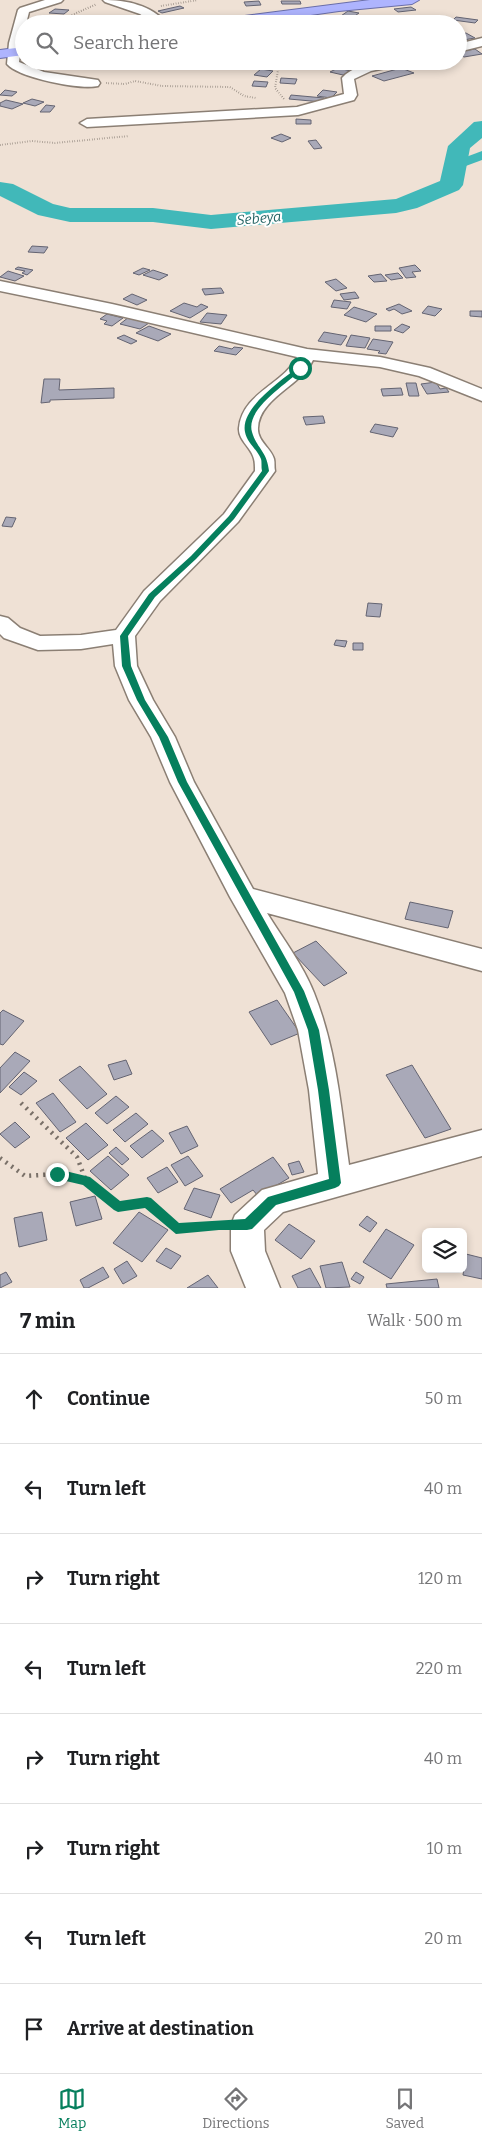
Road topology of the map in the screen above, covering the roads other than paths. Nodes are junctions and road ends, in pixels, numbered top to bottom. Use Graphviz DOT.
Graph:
graph roads {
  1 [pos="57,0"];
  2 [pos="109,0"];
  3 [pos="412,0"];
  4 [pos="23,15"];
  5 [pos="151,15"];
  6 [pos="280,15"];
  7 [pos="15,36"];
  8 [pos="482,42"];
  9 [pos="467,46"];
  10 [pos="12,53"];
  11 [pos="15,65"];
  12 [pos="25,70"];
  13 [pos="363,70"];
  14 [pos="94,83"];
  15 [pos="88,123"];
  16 [pos="0,286"];
  17 [pos="307,354"];
  18 [pos="482,396"];
  19 [pos="0,623"];
  20 [pos="124,636"];
  21 [pos="244,897"];
  22 [pos="482,960"];
  23 [pos="482,1143"];
  24 [pos="335,1183"];
  25 [pos="263,1288"];
  1 -- 4 [label="street"];
  2 -- 5 [label="street"];
  3 -- 6 [label="highway"];
  7 -- 10 [label="street"];
  8 -- 9 [label="street"];
  10 -- 11 [label="street"];
  12 -- 14 [label="street"];
  13 -- 15 [label="street"];
  16 -- 17 [label="street"];
  17 -- 18 [label="street"];
  17 -- 20 [label="street"];
  19 -- 20 [label="street"];
  20 -- 21 [label="street"];
  21 -- 22 [label="street"];
  21 -- 24 [label="street"];
  23 -- 24 [label="street"];
  24 -- 25 [label="street"];
}
